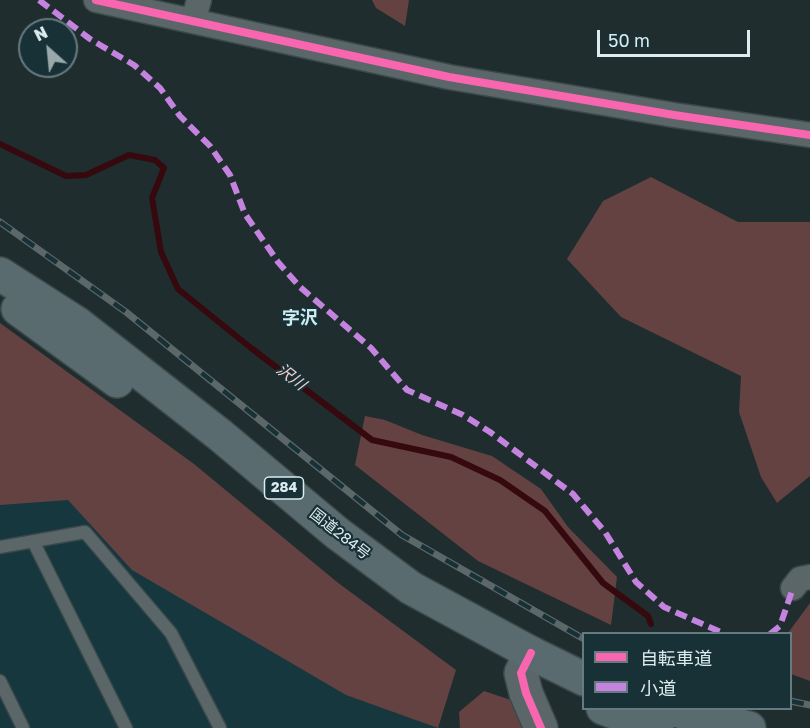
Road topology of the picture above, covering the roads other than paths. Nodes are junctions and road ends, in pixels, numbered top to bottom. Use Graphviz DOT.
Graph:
graph roads {
  1 [pos="96,0"];
  2 [pos="196,11"];
  3 [pos="810,135"];
  4 [pos="0,274"];
  5 [pos="0,297"];
  6 [pos="33,541"];
  7 [pos="0,547"];
  8 [pos="526,663"];
  9 [pos="582,678"];
  10 [pos="0,681"];
  11 [pos="582,701"];
  12 [pos="608,710"];
  13 [pos="674,710"];
  14 [pos="23,728"];
  15 [pos="126,728"];
  16 [pos="220,728"];
  17 [pos="542,728"];
  18 [pos="657,728"];
  19 [pos="748,728"];
  1 -- 2 [label="street"];
  2 -- 3 [label="street"];
  4 -- 8 [label="highway, 国道284号 / 284"];
  5 -- 8 [label="highway, 国道284号 / 284"];
  6 -- 7 [label="lane"];
  6 -- 15 [label="lane"];
  6 -- 16 [label="lane"];
  8 -- 9 [label="highway, 国道284号 / 284"];
  8 -- 11 [label="highway, 国道284号 / 284"];
  8 -- 17 [label="street"];
  10 -- 14 [label="lane"];
  12 -- 18 [label="highway"];
  13 -- 19 [label="highway"];
}
